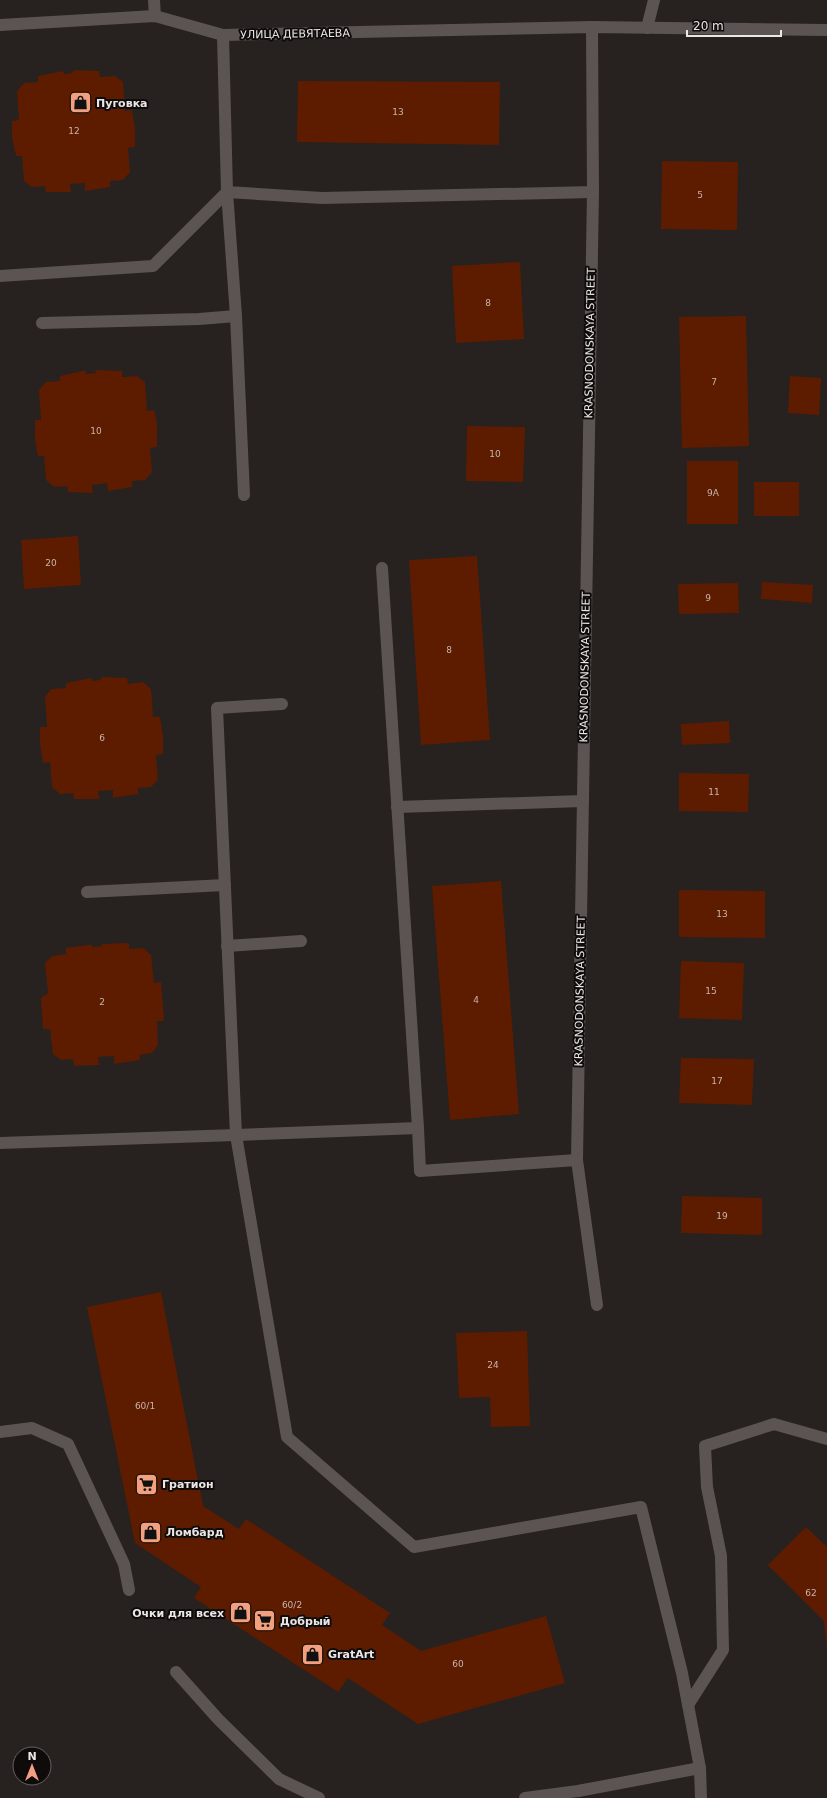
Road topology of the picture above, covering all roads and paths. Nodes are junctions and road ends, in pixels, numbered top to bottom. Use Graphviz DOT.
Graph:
graph roads {
  1 [pos="154,0"];
  2 [pos="654,0"];
  3 [pos="155,16"];
  4 [pos="0,25"];
  5 [pos="592,27"];
  6 [pos="647,28"];
  7 [pos="827,30"];
  8 [pos="223,35"];
  9 [pos="227,192"];
  10 [pos="593,192"];
  11 [pos="0,276"];
  12 [pos="236,316"];
  13 [pos="42,323"];
  14 [pos="244,495"];
  15 [pos="382,568"];
  16 [pos="282,704"];
  17 [pos="583,800"];
  18 [pos="397,807"];
  19 [pos="225,885"];
  20 [pos="87,892"];
  21 [pos="301,942"];
  22 [pos="227,946"];
  23 [pos="418,1128"];
  24 [pos="236,1135"];
  25 [pos="0,1143"];
  26 [pos="578,1160"];
  27 [pos="597,1305"];
  28 [pos="0,1432"];
  29 [pos="827,1439"];
  30 [pos="129,1590"];
  31 [pos="176,1672"];
  32 [pos="688,1705"];
  33 [pos="700,1768"];
  34 [pos="319,1798"];
  35 [pos="525,1798"];
  36 [pos="702,1798"];
  1 -- 3 [label="lane"];
  2 -- 6 [label="lane"];
  3 -- 4 [label="lane, УЛИЦА ДЕВЯТАЕВА"];
  3 -- 8 [label="lane, УЛИЦА ДЕВЯТАЕВА"];
  5 -- 6 [label="lane, УЛИЦА ДЕВЯТАЕВА"];
  5 -- 8 [label="lane, УЛИЦА ДЕВЯТАЕВА"];
  5 -- 10 [label="lane, KRASNODONSKAYA STREET"];
  6 -- 7 [label="lane, УЛИЦА ДЕВЯТАЕВА"];
  8 -- 9 [label="lane"];
  9 -- 10 [label="lane"];
  9 -- 11 [label="lane"];
  9 -- 12 [label="lane"];
  10 -- 17 [label="lane, KRASNODONSKAYA STREET"];
  12 -- 13 [label="lane"];
  12 -- 14 [label="lane"];
  15 -- 18 [label="lane"];
  16 -- 19 [label="lane"];
  17 -- 18 [label="lane"];
  17 -- 26 [label="lane, KRASNODONSKAYA STREET"];
  18 -- 23 [label="lane"];
  19 -- 20 [label="lane"];
  19 -- 22 [label="lane"];
  21 -- 22 [label="lane"];
  22 -- 24 [label="lane"];
  23 -- 24 [label="lane"];
  23 -- 26 [label="lane"];
  24 -- 25 [label="lane"];
  24 -- 32 [label="lane"];
  26 -- 27 [label="lane, KRASNODONSKAYA STREET"];
  28 -- 30 [label="lane"];
  29 -- 32 [label="lane"];
  31 -- 34 [label="lane"];
  32 -- 33 [label="lane"];
  33 -- 35 [label="lane"];
  33 -- 36 [label="lane"];
}
